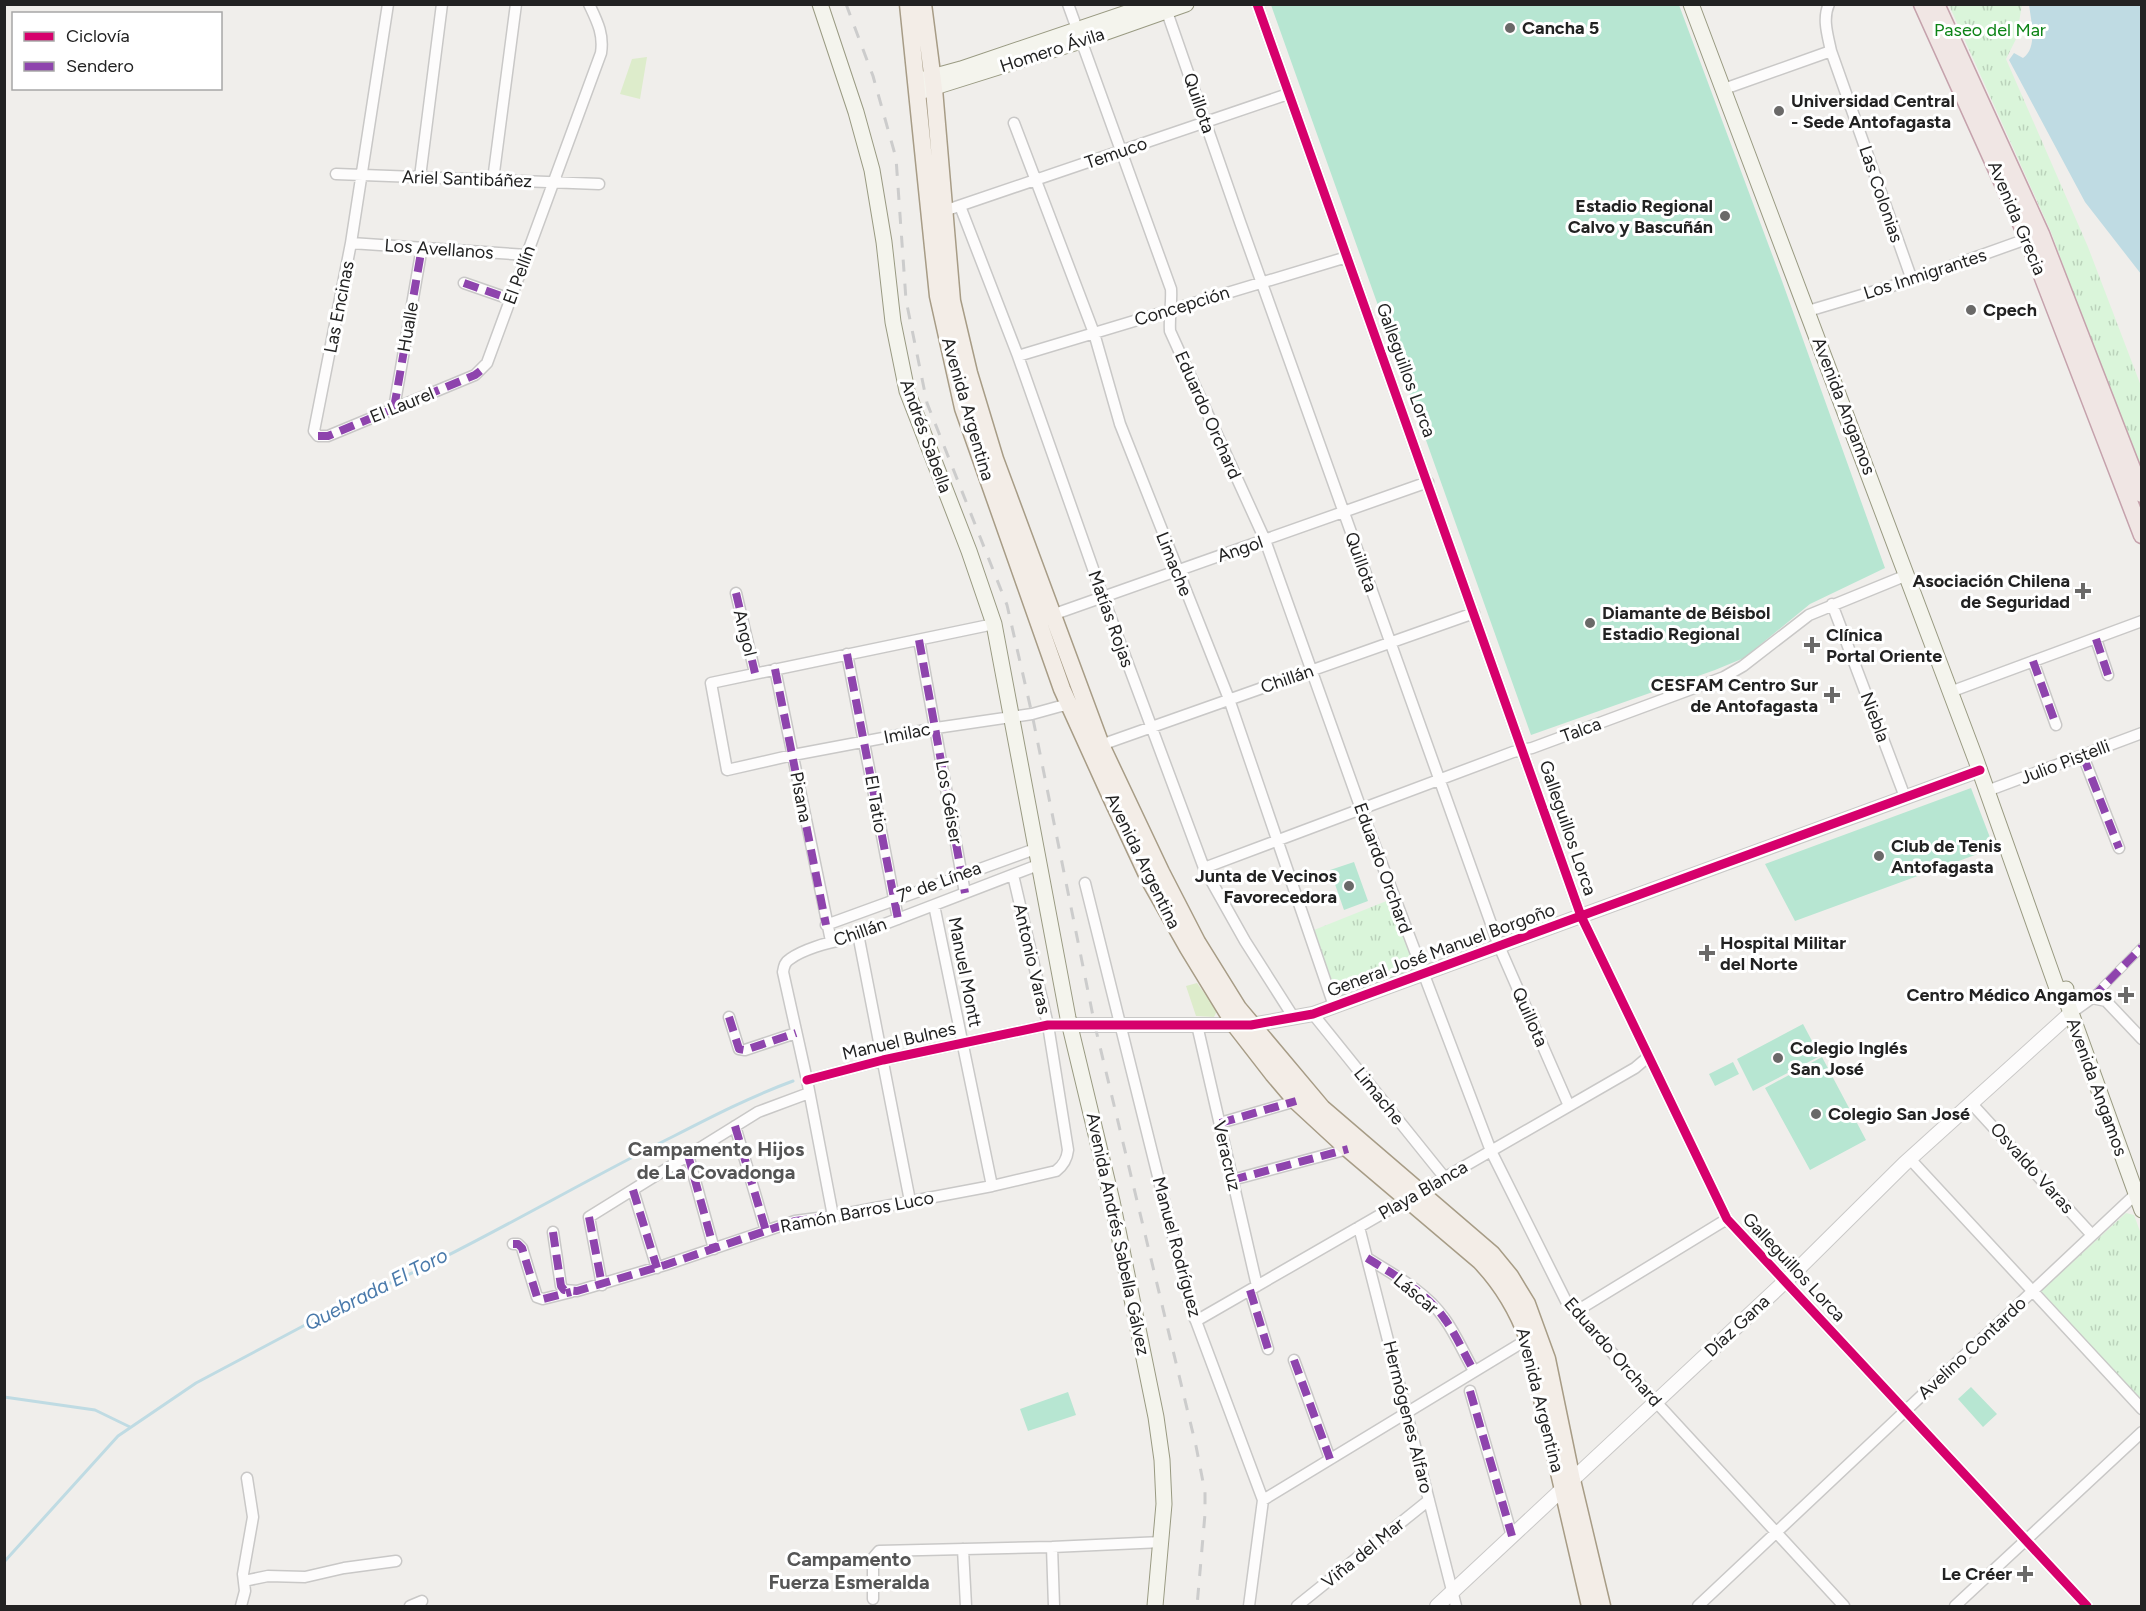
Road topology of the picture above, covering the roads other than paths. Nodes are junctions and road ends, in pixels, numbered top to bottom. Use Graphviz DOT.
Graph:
graph roads {
  1 [pos="388,4"];
  2 [pos="442,4"];
  3 [pos="516,4"];
  4 [pos="589,4"];
  5 [pos="820,4"];
  6 [pos="908,4"];
  7 [pos="922,4"];
  8 [pos="1068,4"];
  9 [pos="1152,4"];
  10 [pos="1186,4"];
  11 [pos="1257,4"];
  12 [pos="1829,4"];
  13 [pos="1922,4"];
  14 [pos="1936,4"];
  15 [pos="1695,6"];
  16 [pos="1167,12"];
  17 [pos="1079,35"];
  18 [pos="1832,51"];
  19 [pos="933,83"];
  20 [pos="915,87"];
  21 [pos="1724,89"];
  22 [pos="1288,94"];
  23 [pos="1206,122"];
  24 [pos="1014,123"];
  25 [pos="1122,150"];
  26 [pos="336,174"];
  27 [pos="362,175"];
  28 [pos="420,177"];
  29 [pos="493,180"];
  30 [pos="1037,180"];
  31 [pos="554,183"];
  32 [pos="598,184"];
  33 [pos="952,208"];
  34 [pos="2034,236"];
  35 [pos="351,243"];
  36 [pos="422,248"];
  37 [pos="527,255"];
  38 [pos="1347,257"];
  39 [pos="1912,280"];
  40 [pos="464,283"];
  41 [pos="1261,283"];
  42 [pos="510,299"];
  43 [pos="1169,310"];
  44 [pos="1808,311"];
  45 [pos="1094,333"];
  46 [pos="1018,356"];
  47 [pos="484,368"];
  48 [pos="394,408"];
  49 [pos="318,436"];
  50 [pos="1428,482"];
  51 [pos="2142,494"];
  52 [pos="1343,513"];
  53 [pos="2142,535"];
  54 [pos="1265,540"];
  55 [pos="1177,571"];
  56 [pos="1907,574"];
  57 [pos="736,593"];
  58 [pos="1103,597"];
  59 [pos="1832,604"];
  60 [pos="1474,614"];
  61 [pos="1052,615"];
  62 [pos="2142,621"];
  63 [pos="994,624"];
  64 [pos="2096,639"];
  65 [pos="919,640"];
  66 [pos="1390,643"];
  67 [pos="848,654"];
  68 [pos="2033,661"];
  69 [pos="775,669"];
  70 [pos="1313,670"];
  71 [pos="755,673"];
  72 [pos="2108,675"];
  73 [pos="1950,692"];
  74 [pos="1229,699"];
  75 [pos="1070,705"];
  76 [pos="1088,711"];
  77 [pos="1010,717"];
  78 [pos="2056,725"];
  79 [pos="936,728"];
  80 [pos="1151,728"];
  81 [pos="2142,734"];
  82 [pos="864,741"];
  83 [pos="1101,745"];
  84 [pos="1523,750"];
  85 [pos="793,755"];
  86 [pos="2083,756"];
  87 [pos="727,770"];
  88 [pos="1980,770"];
  89 [pos="1438,780"];
  90 [pos="1905,797"];
  91 [pos="1990,797"];
  92 [pos="1360,809"];
  93 [pos="1278,840"];
  94 [pos="2119,848"];
  95 [pos="1035,849"];
  96 [pos="1038,866"];
  97 [pos="1204,868"];
  98 [pos="962,874"];
  99 [pos="1013,875"];
  100 [pos="1085,883"];
  101 [pos="965,893"];
  102 [pos="893,899"];
  103 [pos="934,905"];
  104 [pos="1581,916"];
  105 [pos="898,918"];
  106 [pos="826,925"];
  107 [pos="858,934"];
  108 [pos="831,941"];
  109 [pos="1499,946"];
  110 [pos="2142,947"];
  111 [pos="1422,974"];
  112 [pos="2092,998"];
  113 [pos="1334,1006"];
  114 [pos="2068,1006"];
  115 [pos="1313,1014"];
  116 [pos="729,1017"];
  117 [pos="1294,1018"];
  118 [pos="1048,1025"];
  119 [pos="1069,1025"];
  120 [pos="1121,1025"];
  121 [pos="1197,1025"];
  122 [pos="1243,1025"];
  123 [pos="796,1033"];
  124 [pos="2142,1039"];
  125 [pos="962,1043"];
  126 [pos="1648,1058"];
  127 [pos="883,1060"];
  128 [pos="807,1080"];
  129 [pos="809,1093"];
  130 [pos="1296,1101"];
  131 [pos="1971,1103"];
  132 [pos="1569,1106"];
  133 [pos="1220,1123"];
  134 [pos="735,1126"];
  135 [pos="1348,1149"];
  136 [pos="1068,1150"];
  137 [pos="1491,1151"];
  138 [pos="688,1155"];
  139 [pos="1910,1159"];
  140 [pos="1444,1178"];
  141 [pos="1232,1180"];
  142 [pos="992,1186"];
  143 [pos="633,1190"];
  144 [pos="2139,1192"];
  145 [pos="1414,1195"];
  146 [pos="910,1201"];
  147 [pos="2142,1210"];
  148 [pos="832,1216"];
  149 [pos="1727,1219"];
  150 [pos="1359,1227"];
  151 [pos="766,1231"];
  152 [pos="553,1232"];
  153 [pos="2092,1235"];
  154 [pos="513,1244"];
  155 [pos="714,1249"];
  156 [pos="1367,1258"];
  157 [pos="657,1268"];
  158 [pos="1784,1281"];
  159 [pos="602,1285"];
  160 [pos="1253,1288"];
  161 [pos="2032,1291"];
  162 [pos="571,1292"];
  163 [pos="1575,1312"];
  164 [pos="1196,1321"];
  165 [pos="1528,1339"];
  166 [pos="1268,1349"];
  167 [pos="1294,1360"];
  168 [pos="1474,1371"];
  169 [pos="1470,1391"];
  170 [pos="1656,1402"];
  171 [pos="2142,1409"];
  172 [pos="1905,1411"];
  173 [pos="1407,1413"];
  174 [pos="2142,1432"];
  175 [pos="1330,1459"];
  176 [pos="246,1478"];
  177 [pos="1567,1485"];
  178 [pos="1263,1500"];
  179 [pos="1429,1500"];
  180 [pos="1776,1533"];
  181 [pos="1512,1536"];
  182 [pos="2026,1541"];
  183 [pos="1162,1542"];
  184 [pos="1052,1547"];
  185 [pos="963,1549"];
  186 [pos="396,1561"];
  187 [pos="244,1581"];
  188 [pos="1453,1592"];
  189 [pos="873,1599"];
  190 [pos="422,1601"];
  191 [pos="1600,1605"];
  192 [pos="241,1606"];
  193 [pos="410,1606"];
  194 [pos="966,1606"];
  195 [pos="1054,1606"];
  196 [pos="1155,1606"];
  197 [pos="1250,1606"];
  198 [pos="1297,1606"];
  199 [pos="1437,1606"];
  200 [pos="1456,1606"];
  201 [pos="1698,1606"];
  202 [pos="1844,1606"];
  203 [pos="1956,1606"];
  204 [pos="2087,1606"];
  1 -- 27 [label="street, Las Encinas"];
  2 -- 28 [label="street"];
  3 -- 29 [label="street"];
  4 -- 31 [label="street, El Pellín"];
  5 -- 63 [label="main road, Andrés Sabella"];
  6 -- 20 [label="main road, Avenida Argentina"];
  7 -- 19 [label="main road, Avenida Argentina"];
  8 -- 17 [label="street, Eduardo Orchard"];
  9 -- 17 [label="main road, Homero Ávila"];
  10 -- 16 [label="main road, Homero Ávila"];
  11 -- 22 [label="street, Galleguillos Lorca"];
  12 -- 18 [label="street, Las Colonias"];
  13 -- 34 [label="highway, Avenida Grecia"];
  14 -- 34 [label="highway, Avenida Grecia"];
  15 -- 21 [label="main road, Avenida Angamos"];
  16 -- 17 [label="main road, Homero Ávila"];
  16 -- 23 [label="street, Quillota"];
  17 -- 19 [label="main road, Homero Ávila"];
  17 -- 25 [label="street, Eduardo Orchard"];
  18 -- 21 [label="street"];
  18 -- 39 [label="street, Las Colonias"];
  19 -- 20 [label="main road, Homero Ávila"];
  19 -- 33 [label="main road, Avenida Argentina"];
  20 -- 75 [label="main road, Avenida Argentina"];
  21 -- 44 [label="main road, Avenida Angamos"];
  22 -- 23 [label="street, Temuco"];
  22 -- 38 [label="street, Galleguillos Lorca"];
  23 -- 25 [label="street, Temuco"];
  23 -- 41 [label="street, Quillota"];
  24 -- 30 [label="street, Limache"];
  25 -- 30 [label="street, Temuco"];
  25 -- 43 [label="street, Eduardo Orchard"];
  26 -- 27 [label="street, Ariel Santibáñez"];
  27 -- 28 [label="street, Ariel Santibáñez"];
  27 -- 35 [label="street, Las Encinas"];
  28 -- 29 [label="street, Ariel Santibáñez"];
  29 -- 31 [label="street, Ariel Santibáñez"];
  30 -- 33 [label="street, Temuco"];
  30 -- 45 [label="street, Limache"];
  31 -- 32 [label="street, Ariel Santibáñez"];
  31 -- 37 [label="street, El Pellín"];
  33 -- 46 [label="street, Matías Rojas"];
  33 -- 61 [label="main road, Avenida Argentina"];
  34 -- 39 [label="street, Los Inmigrantes"];
  34 -- 51 [label="highway, Avenida Grecia"];
  34 -- 53 [label="highway, Avenida Grecia"];
  35 -- 36 [label="street, Los Avellanos"];
  35 -- 49 [label="street, Las Encinas"];
  36 -- 37 [label="street, Los Avellanos"];
  36 -- 48 [label="street, Hualle"];
  37 -- 42 [label="street, El Pellín"];
  38 -- 41 [label="street, Concepción"];
  38 -- 50 [label="street, Galleguillos Lorca"];
  39 -- 44 [label="street, Los Inmigrantes"];
  40 -- 42 [label="street"];
  41 -- 43 [label="street, Concepción"];
  41 -- 52 [label="street, Quillota"];
  42 -- 47 [label="street, El Pellín"];
  43 -- 45 [label="street, Concepción"];
  43 -- 54 [label="street, Eduardo Orchard"];
  44 -- 56 [label="main road, Avenida Angamos"];
  45 -- 46 [label="street, Concepción"];
  45 -- 55 [label="street, Limache"];
  46 -- 58 [label="street, Matías Rojas"];
  47 -- 48 [label="street, El Laurel"];
  48 -- 49 [label="street, El Laurel"];
  50 -- 52 [label="street, Angol"];
  50 -- 60 [label="street, Galleguillos Lorca"];
  52 -- 54 [label="street, Angol"];
  52 -- 66 [label="street, Quillota"];
  54 -- 55 [label="street, Angol"];
  54 -- 70 [label="street, Eduardo Orchard"];
  55 -- 58 [label="street, Angol"];
  55 -- 74 [label="street, Limache"];
  56 -- 59 [label="street, Talca"];
  56 -- 73 [label="main road, Avenida Angamos"];
  57 -- 71 [label="street, Angol"];
  58 -- 61 [label="street, Angol"];
  58 -- 80 [label="street, Matías Rojas"];
  59 -- 84 [label="street, Talca"];
  59 -- 90 [label="street, Niebla"];
  60 -- 66 [label="street, Chillán"];
  60 -- 84 [label="street, Galleguillos Lorca"];
  61 -- 76 [label="main road, Avenida Argentina"];
  62 -- 64 [label="street"];
  63 -- 65 [label="street, Angol"];
  63 -- 77 [label="main road, Andrés Sabella"];
  64 -- 68 [label="street"];
  64 -- 72 [label="street"];
  65 -- 67 [label="street, Angol"];
  65 -- 79 [label="street, Los Géiser"];
  66 -- 70 [label="street, Chillán"];
  66 -- 89 [label="street, Quillota"];
  67 -- 69 [label="street, Angol"];
  67 -- 82 [label="street, El Tatio"];
  68 -- 73 [label="street"];
  68 -- 78 [label="street"];
  69 -- 71 [label="street, Angol"];
  69 -- 85 [label="street, Pisana"];
  70 -- 74 [label="street, Chillán"];
  70 -- 92 [label="street, Eduardo Orchard"];
  71 -- 87 [label="street, Angol"];
  73 -- 88 [label="main road, Avenida Angamos"];
  74 -- 80 [label="street, Chillán"];
  74 -- 93 [label="street, Limache"];
  75 -- 76 [label="street, Imilac"];
  75 -- 77 [label="street, Imilac"];
  75 -- 122 [label="main road, Avenida Argentina"];
  76 -- 83 [label="main road, Avenida Argentina"];
  77 -- 79 [label="street, Imilac"];
  77 -- 95 [label="main road, Andrés Sabella"];
  79 -- 82 [label="street, Imilac"];
  79 -- 98 [label="street, Los Géiser"];
  80 -- 83 [label="street, Chillán"];
  80 -- 97 [label="street, Matías Rojas"];
  81 -- 86 [label="street, Julio Pistelli"];
  82 -- 85 [label="street, Imilac"];
  82 -- 102 [label="street, El Tatio"];
  83 -- 122 [label="main road, Avenida Argentina"];
  84 -- 89 [label="street, Talca"];
  84 -- 104 [label="street, Galleguillos Lorca"];
  85 -- 87 [label="street, Imilac"];
  85 -- 106 [label="street, Pisana"];
  86 -- 91 [label="street, Julio Pistelli"];
  86 -- 94 [label="street"];
  88 -- 90 [label="street, General José Manuel Borgoño"];
  88 -- 91 [label="main road, Avenida Angamos"];
  89 -- 92 [label="street, Talca"];
  89 -- 109 [label="street, Quillota"];
  90 -- 104 [label="street, General José Manuel Borgoño"];
  91 -- 114 [label="main road, Avenida Angamos"];
  92 -- 93 [label="street, Talca"];
  92 -- 111 [label="street, Eduardo Orchard"];
  93 -- 97 [label="street, Talca"];
  93 -- 113 [label="street, Limache"];
  95 -- 96 [label="main road, Andrés Sabella"];
  95 -- 98 [label="street, 7º de Línea"];
  96 -- 99 [label="street, Chillán"];
  96 -- 119 [label="main road, Avenida Andrés Sabella Gálvez"];
  97 -- 117 [label="street, Matías Rojas"];
  98 -- 101 [label="street, Los Géiser"];
  98 -- 102 [label="street, 7º de Línea"];
  99 -- 101 [label="street, Chillán"];
  99 -- 118 [label="street, Antonio Varas"];
  100 -- 120 [label="street, Manuel Rodríguez"];
  101 -- 103 [label="street, Chillán"];
  102 -- 105 [label="street, El Tatio"];
  102 -- 106 [label="street, 7º de Línea"];
  103 -- 105 [label="street, Chillán"];
  103 -- 125 [label="street, Manuel Montt"];
  104 -- 109 [label="street, General José Manuel Borgoño"];
  104 -- 126 [label="street, Galleguillos Lorca"];
  105 -- 107 [label="street, Chillán"];
  106 -- 108 [label="street"];
  107 -- 108 [label="street, Chillán"];
  107 -- 127 [label="street"];
  108 -- 123 [label="street, Chillán"];
  109 -- 111 [label="street, General José Manuel Borgoño"];
  109 -- 132 [label="street, Quillota"];
  110 -- 112 [label="street, Díaz Gana"];
  111 -- 113 [label="street, General José Manuel Borgoño"];
  111 -- 137 [label="street, Eduardo Orchard"];
  112 -- 114 [label="street, Díaz Gana"];
  112 -- 124 [label="street"];
  113 -- 115 [label="street, General José Manuel Borgoño"];
  114 -- 131 [label="street, Díaz Gana"];
  114 -- 144 [label="main road, Avenida Angamos"];
  115 -- 117 [label="street, General José Manuel Borgoño"];
  115 -- 140 [label="street, Limache"];
  116 -- 123 [label="street"];
  117 -- 122 [label="street, General José Manuel Borgoño"];
  118 -- 119 [label="street, Manuel Bulnes"];
  118 -- 125 [label="street, Manuel Bulnes"];
  118 -- 136 [label="street, Antonio Varas"];
  119 -- 120 [label="street, General José Manuel Borgoño"];
  119 -- 183 [label="main road, Avenida Andrés Sabella Gálvez"];
  120 -- 121 [label="street, General José Manuel Borgoño"];
  120 -- 164 [label="street, Manuel Rodríguez"];
  121 -- 122 [label="street, General José Manuel Borgoño"];
  121 -- 133 [label="street, Veracruz"];
  122 -- 130 [label="main road, Avenida Argentina"];
  122 -- 145 [label="main road, Avenida Argentina"];
  123 -- 128 [label="street"];
  125 -- 127 [label="street, Manuel Bulnes"];
  125 -- 142 [label="street, Manuel Montt"];
  126 -- 132 [label="street, Playa Blanca"];
  126 -- 149 [label="street, Galleguillos Lorca"];
  127 -- 128 [label="street, Manuel Bulnes"];
  127 -- 146 [label="street"];
  128 -- 129 [label="street"];
  129 -- 134 [label="street"];
  129 -- 148 [label="street"];
  130 -- 133 [label="street"];
  130 -- 135 [label="main road, Avenida Argentina"];
  131 -- 139 [label="street, Díaz Gana"];
  131 -- 153 [label="street, Osvaldo Varas"];
  132 -- 137 [label="street, Playa Blanca"];
  133 -- 141 [label="street, Veracruz"];
  134 -- 138 [label="street"];
  134 -- 151 [label="street"];
  135 -- 141 [label="street"];
  135 -- 145 [label="main road, Avenida Argentina"];
  136 -- 142 [label="street, Ramón Barros Luco"];
  137 -- 140 [label="street, Playa Blanca"];
  137 -- 163 [label="street, Eduardo Orchard"];
  138 -- 143 [label="street"];
  138 -- 155 [label="street"];
  139 -- 158 [label="street, Díaz Gana"];
  139 -- 161 [label="street"];
  140 -- 145 [label="street, Playa Blanca"];
  141 -- 160 [label="street, Veracruz"];
  142 -- 146 [label="street, Ramón Barros Luco"];
  143 -- 157 [label="street"];
  143 -- 159 [label="street"];
  144 -- 147 [label="main road, Avenida Angamos"];
  144 -- 153 [label="street, Avelino Contardo"];
  145 -- 150 [label="street, Playa Blanca"];
  145 -- 165 [label="main road, Avenida Argentina"];
  145 -- 177 [label="main road, Avenida Argentina"];
  146 -- 148 [label="street, Ramón Barros Luco"];
  148 -- 151 [label="street, Ramón Barros Luco"];
  149 -- 158 [label="street, Galleguillos Lorca"];
  149 -- 163 [label="street"];
  150 -- 156 [label="street, Hermógenes Alfaro"];
  150 -- 160 [label="street, Playa Blanca"];
  151 -- 155 [label="street, Ramón Barros Luco"];
  152 -- 162 [label="street"];
  153 -- 161 [label="street, Avelino Contardo"];
  154 -- 162 [label="street, Ramón Barros Luco"];
  155 -- 157 [label="street, Ramón Barros Luco"];
  156 -- 168 [label="street, Láscar"];
  156 -- 173 [label="street, Hermógenes Alfaro"];
  157 -- 159 [label="street, Ramón Barros Luco"];
  158 -- 170 [label="street, Díaz Gana"];
  158 -- 172 [label="street, Galleguillos Lorca"];
  159 -- 162 [label="street, Ramón Barros Luco"];
  160 -- 164 [label="street, Playa Blanca"];
  160 -- 166 [label="street, Veracruz"];
  161 -- 171 [label="street"];
  161 -- 172 [label="street, Avelino Contardo"];
  163 -- 170 [label="street, Eduardo Orchard"];
  164 -- 178 [label="street, Manuel Rodríguez"];
  165 -- 168 [label="street"];
  165 -- 177 [label="main road, Avenida Argentina"];
  167 -- 175 [label="street"];
  168 -- 173 [label="street"];
  169 -- 181 [label="street"];
  170 -- 177 [label="street, Díaz Gana"];
  170 -- 180 [label="street, Eduardo Orchard"];
  172 -- 180 [label="street, Avelino Contardo"];
  172 -- 182 [label="street, Galleguillos Lorca"];
  173 -- 175 [label="street"];
  173 -- 179 [label="street, Hermógenes Alfaro"];
  174 -- 182 [label="street"];
  175 -- 178 [label="street"];
  176 -- 187 [label="street"];
  177 -- 181 [label="street, Díaz Gana"];
  177 -- 191 [label="main road, Avenida Argentina"];
  178 -- 197 [label="street, Manuel Rodríguez"];
  179 -- 188 [label="street, Hermógenes Alfaro"];
  179 -- 198 [label="street, Viña del Mar"];
  180 -- 201 [label="street, Avelino Contardo"];
  180 -- 202 [label="street, Eduardo Orchard"];
  181 -- 188 [label="street, Díaz Gana"];
  182 -- 203 [label="street"];
  182 -- 204 [label="street, Galleguillos Lorca"];
  183 -- 184 [label="street"];
  183 -- 196 [label="main road, Avenida Andrés Sabella Gálvez"];
  184 -- 185 [label="street"];
  184 -- 195 [label="street"];
  185 -- 189 [label="street"];
  185 -- 194 [label="street"];
  186 -- 187 [label="street"];
  187 -- 192 [label="street"];
  188 -- 199 [label="street, Díaz Gana"];
  188 -- 200 [label="street, Hermógenes Alfaro"];
  190 -- 193 [label="street"];
}
